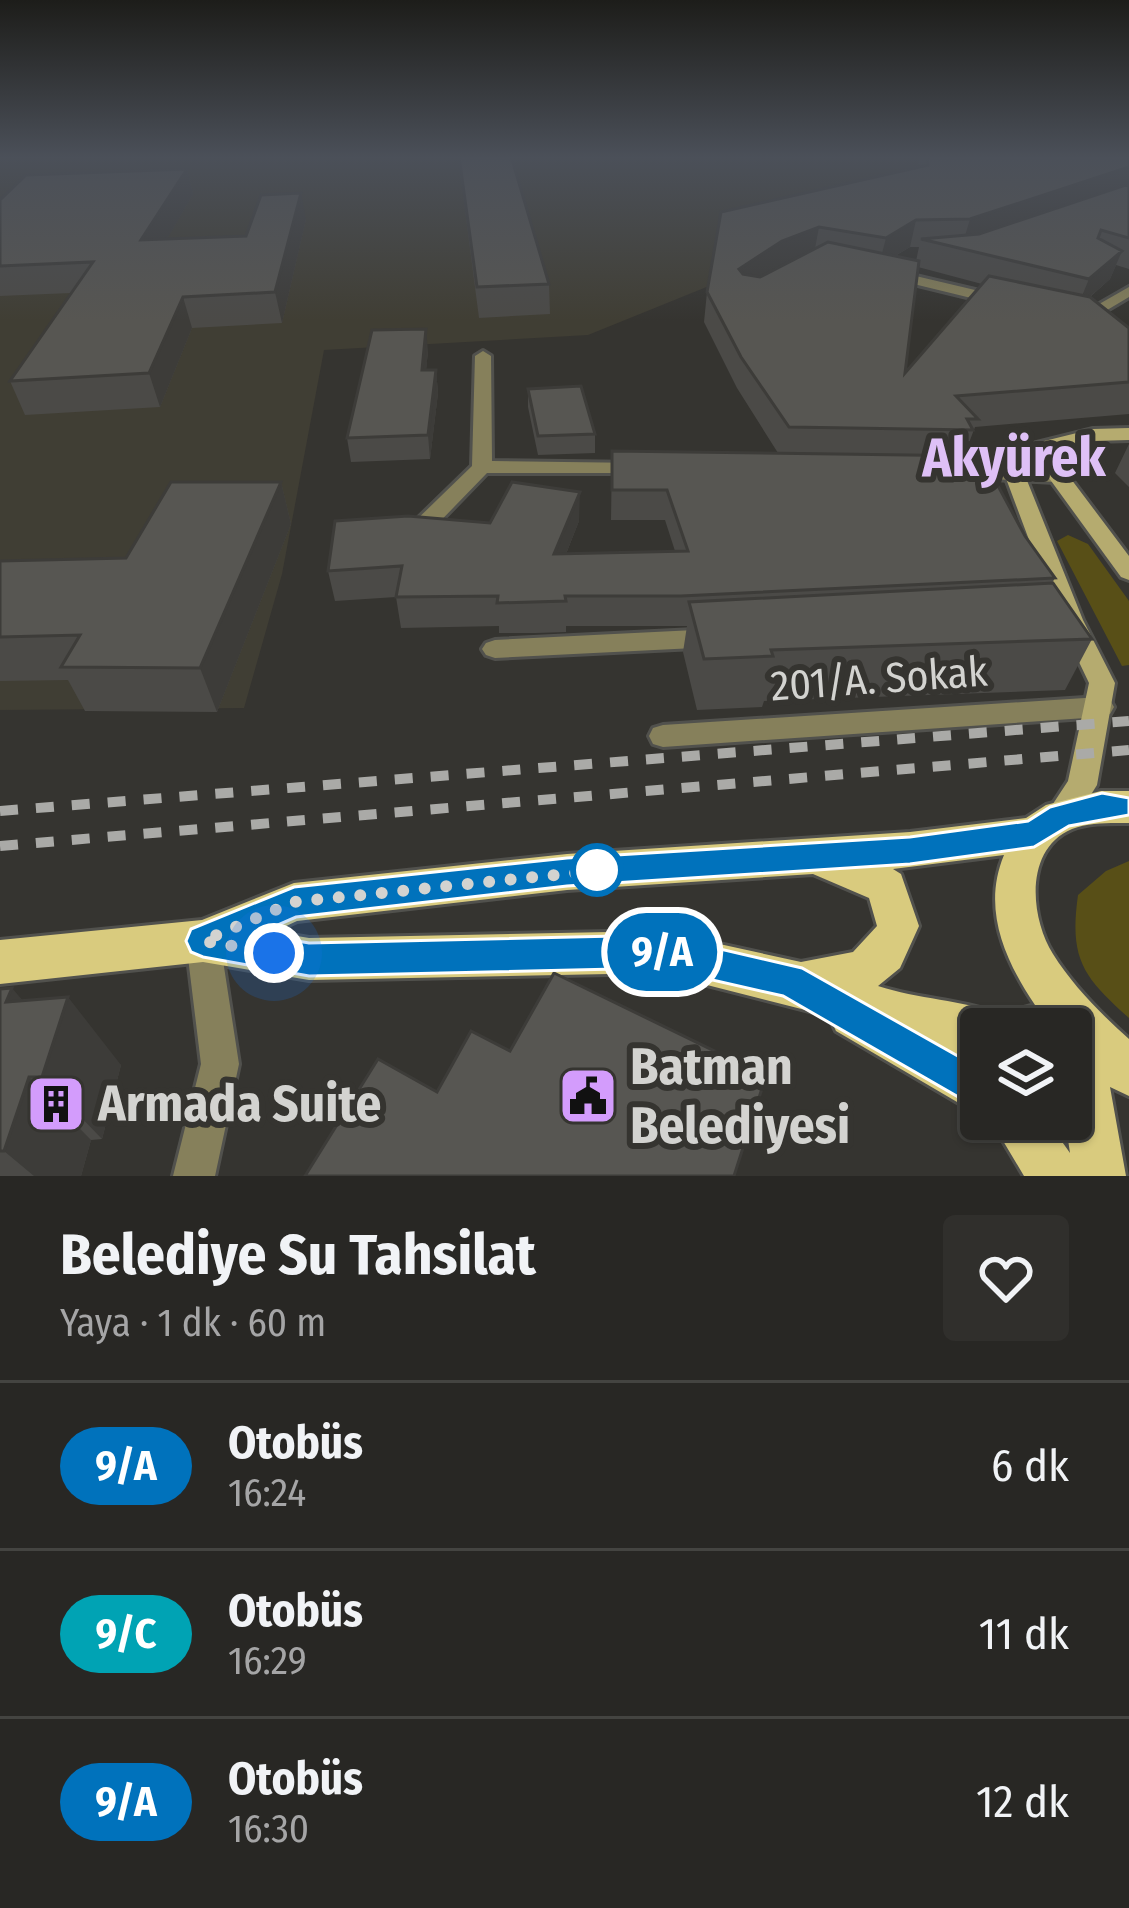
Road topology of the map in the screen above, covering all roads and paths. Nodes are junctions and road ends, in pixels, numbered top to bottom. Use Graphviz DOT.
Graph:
graph roads {
  1 [pos="901,264"];
  2 [pos="864,268"];
  3 [pos="884,273"];
  4 [pos="1129,291"];
  5 [pos="1016,304"];
  6 [pos="1059,314"];
  7 [pos="1081,319"];
  8 [pos="1114,326"];
  9 [pos="483,356"];
  10 [pos="1129,434"];
  11 [pos="1037,448"];
  12 [pos="482,467"];
  13 [pos="667,469"];
  14 [pos="945,472"];
  15 [pos="1014,473"];
  16 [pos="1056,476"];
  17 [pos="414,535"];
  18 [pos="1129,572"];
  19 [pos="748,636"];
  20 [pos="495,649"];
  21 [pos="1100,707"];
  22 [pos="663,736"];
  23 [pos="1129,807"];
  24 [pos="1047,825"];
  25 [pos="795,857"];
  26 [pos="203,941"];
  27 [pos="0,962"];
  28 [pos="789,980"];
  29 [pos="1064,1008"];
  30 [pos="960,1028"];
  31 [pos="1092,1039"];
  32 [pos="1129,1072"];
  33 [pos="960,1078"];
  34 [pos="1092,1127"];
  35 [pos="1030,1140"];
  36 [pos="194,1176"];
  37 [pos="1055,1176"];
  38 [pos="1100,1176"];
  1 -- 3 [label="street"];
  2 -- 3 [label="street"];
  3 -- 5 [label="street"];
  4 -- 7 [label="street"];
  6 -- 7 [label="street"];
  7 -- 8 [label="street"];
  9 -- 12 [label="street"];
  10 -- 11 [label="main road"];
  11 -- 15 [label="main road"];
  11 -- 16 [label="main road"];
  12 -- 13 [label="street"];
  12 -- 17 [label="street"];
  14 -- 15 [label="street"];
  15 -- 16 [label="street"];
  15 -- 21 [label="main road"];
  16 -- 18 [label="main road"];
  19 -- 20 [label="street"];
  21 -- 22 [label="street, 201/A. Sokak"];
  21 -- 24 [label="main road"];
  23 -- 24 [label="main road"];
  24 -- 25 [label="main road"];
  24 -- 29 [label="main road"];
  25 -- 26 [label="main road"];
  25 -- 28 [label="main road"];
  26 -- 27 [label="main road"];
  26 -- 28 [label="main road"];
  26 -- 36 [label="street"];
  28 -- 30 [label="main road"];
  28 -- 33 [label="main road"];
  31 -- 32 [label="main road"];
  34 -- 38 [label="main road"];
  35 -- 37 [label="main road"];
}
